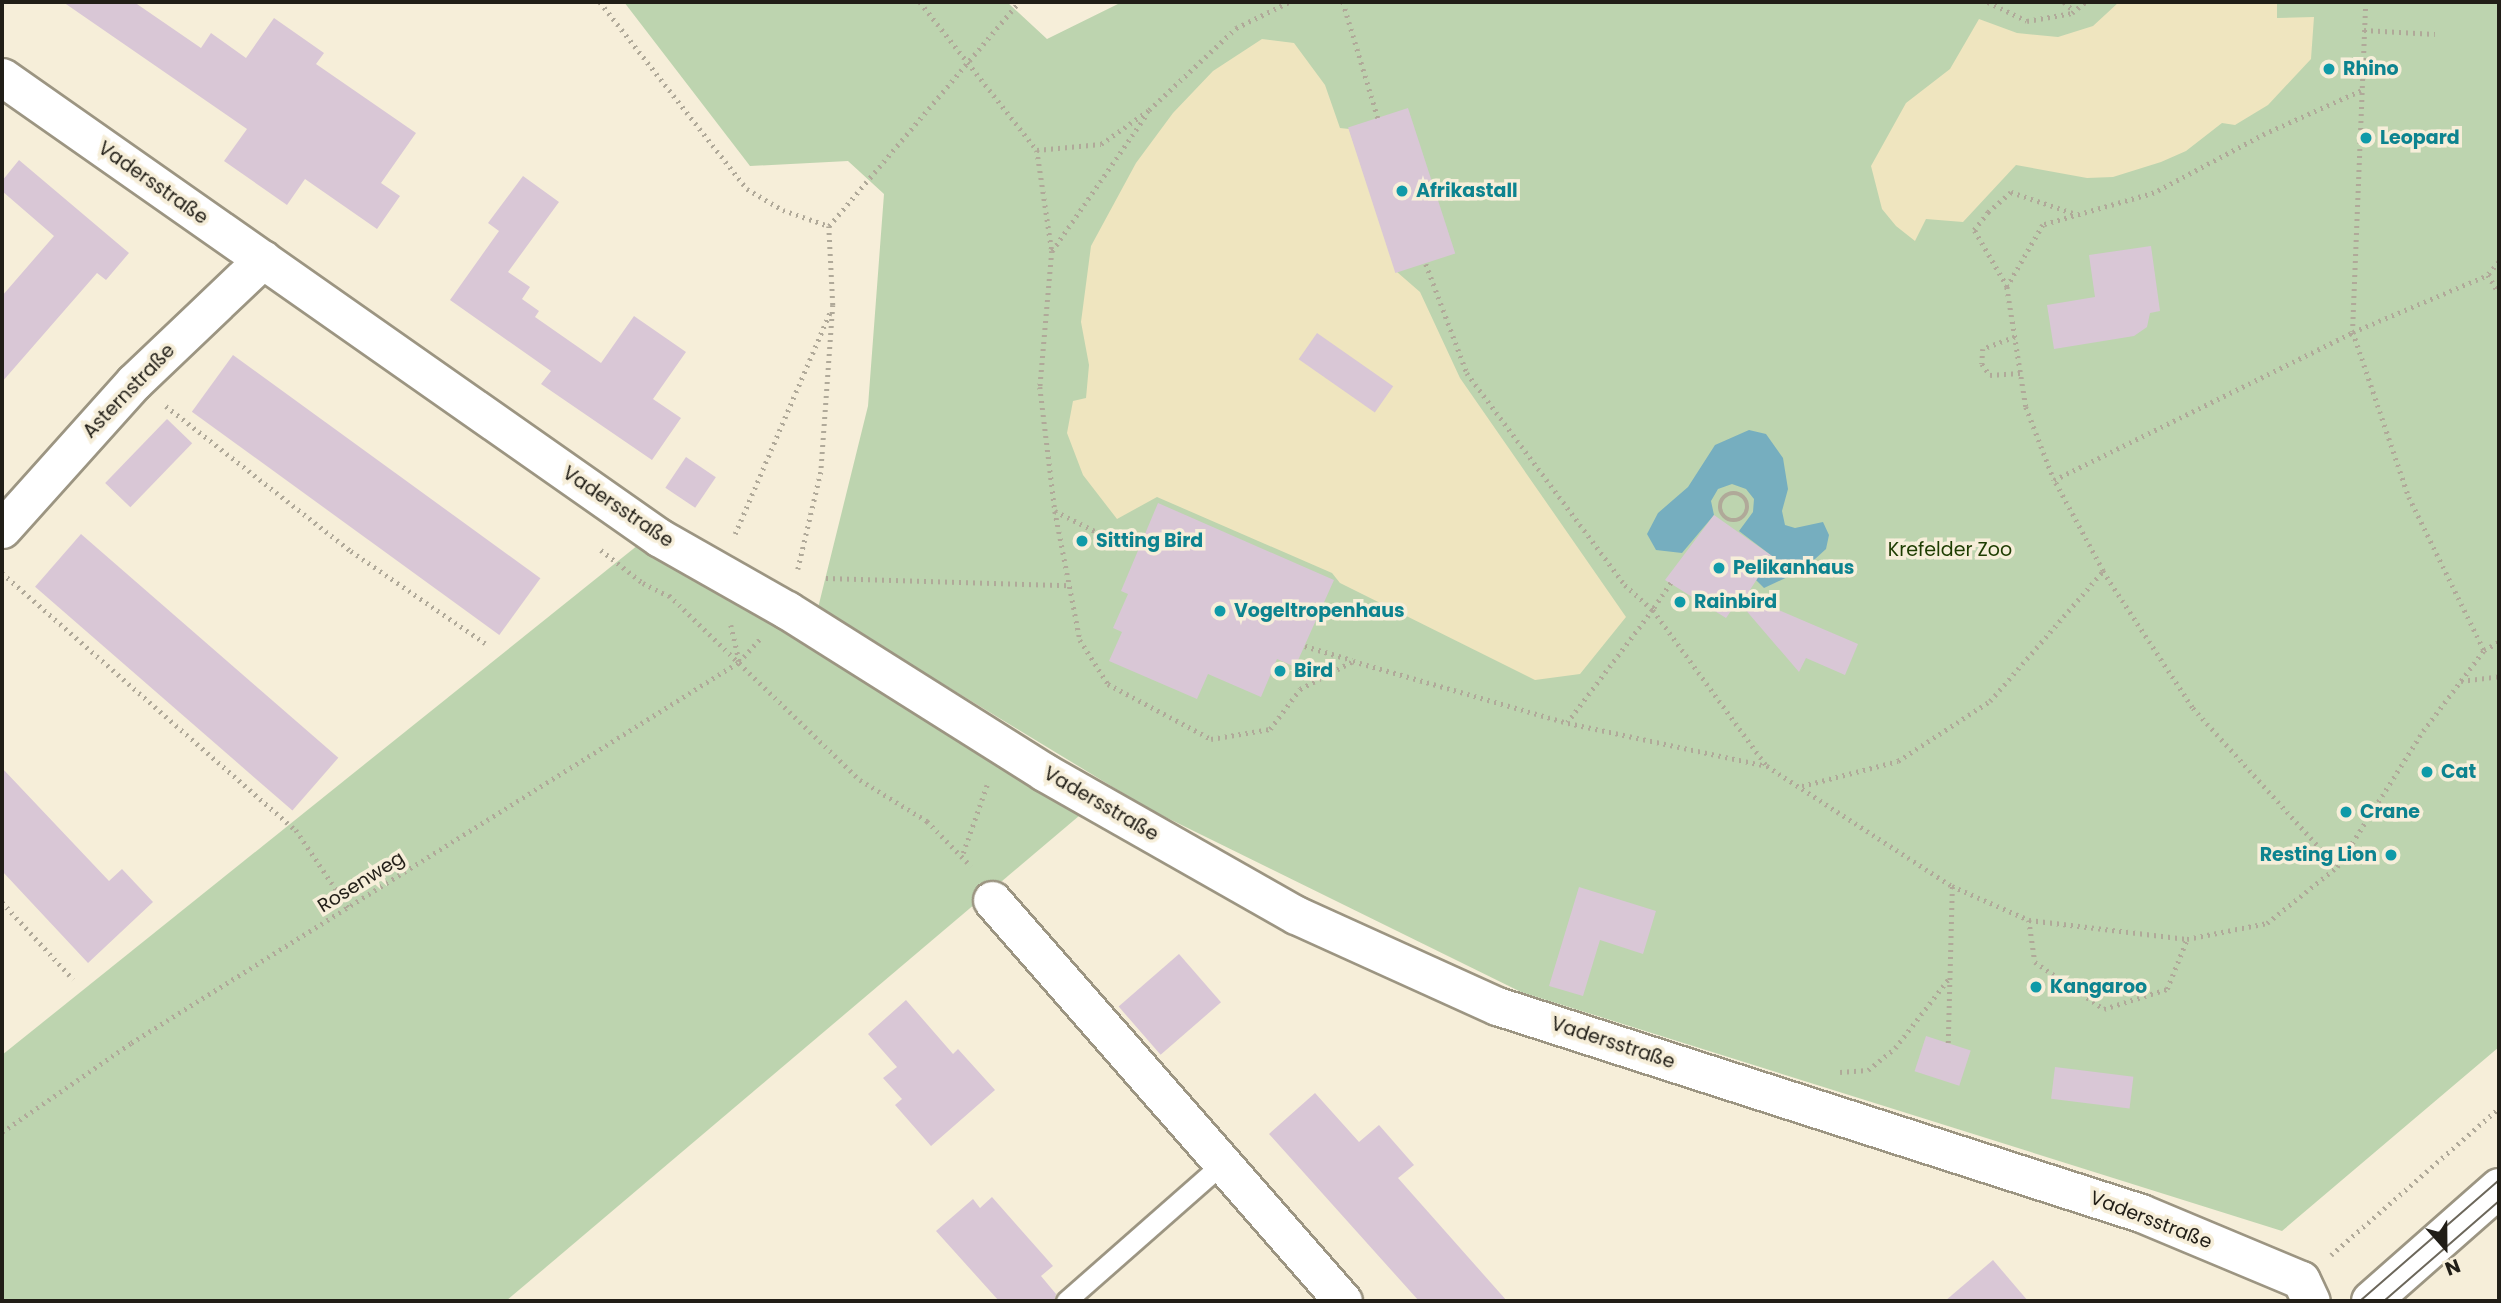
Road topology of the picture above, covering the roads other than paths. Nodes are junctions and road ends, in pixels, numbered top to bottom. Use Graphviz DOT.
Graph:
graph roads {
  1 [pos="2,77"];
  2 [pos="263,259"];
  3 [pos="2,529"];
  4 [pos="992,900"];
  5 [pos="1222,1164"];
  6 [pos="2499,1188"];
  7 [pos="2306,1291"];
  8 [pos="1066,1301"];
  9 [pos="1343,1301"];
  10 [pos="2371,1301"];
  1 -- 2 [label="street, Vadersstraße"];
  2 -- 3 [label="street, Asternstraße"];
  2 -- 7 [label="street, Vadersstraße"];
  4 -- 5 [label="street"];
  5 -- 8 [label="lane"];
  5 -- 9 [label="street"];
  6 -- 10 [label="main road"];
}
